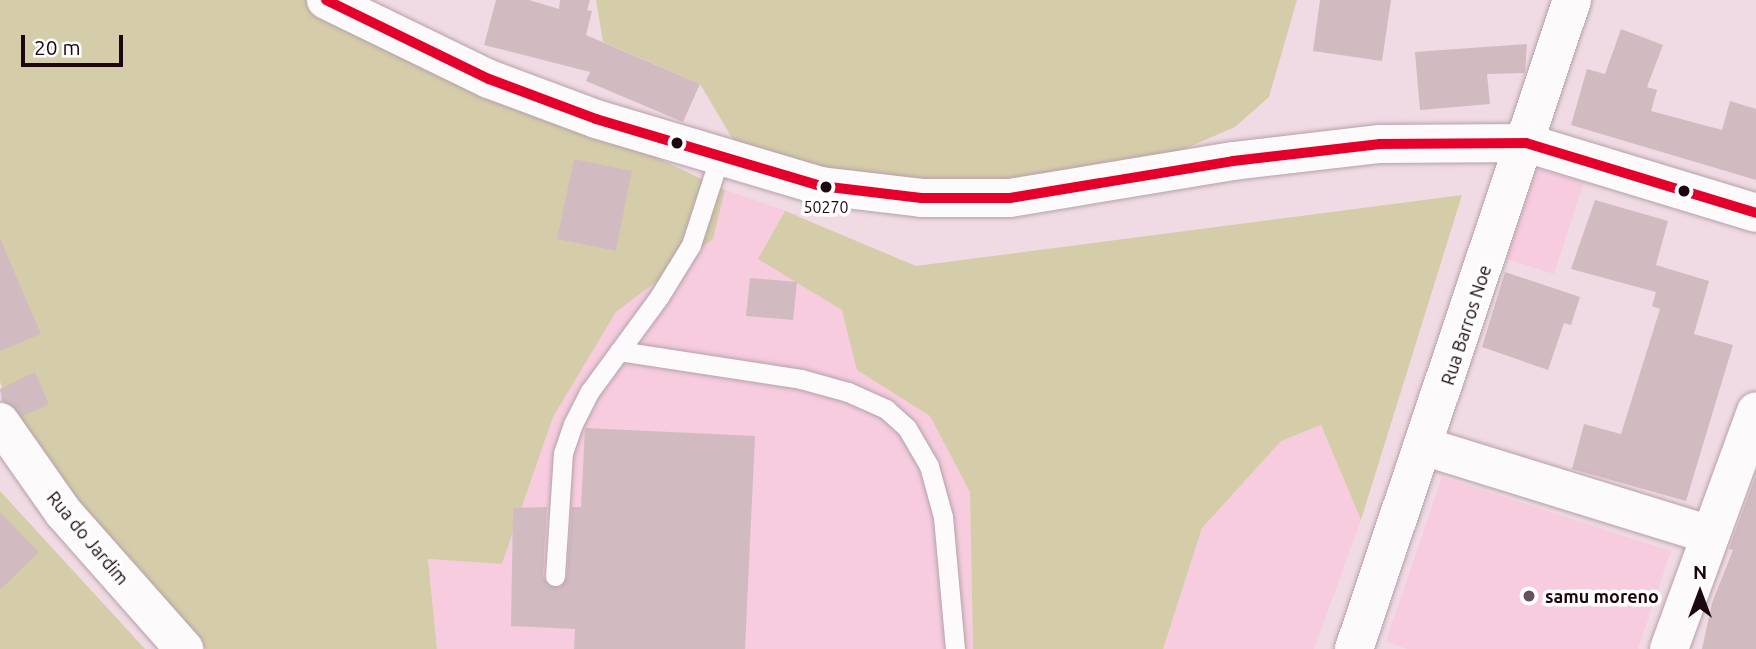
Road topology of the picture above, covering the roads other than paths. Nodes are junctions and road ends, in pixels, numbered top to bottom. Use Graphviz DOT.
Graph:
graph roads {
  1 [pos="326,0"];
  2 [pos="1573,0"];
  3 [pos="1526,143"];
  4 [pos="719,159"];
  5 [pos="1756,213"];
  6 [pos="619,351"];
  7 [pos="1756,411"];
  8 [pos="0,422"];
  9 [pos="1426,447"];
  10 [pos="1710,536"];
  11 [pos="555,576"];
  12 [pos="184,649"];
  13 [pos="955,649"];
  14 [pos="1354,649"];
  15 [pos="1669,649"];
  1 -- 4 [label="street"];
  2 -- 3 [label="street, Rua Barros Noe"];
  3 -- 4 [label="street"];
  3 -- 5 [label="street"];
  3 -- 9 [label="street, Rua Barros Noe"];
  4 -- 6 [label="lane"];
  6 -- 11 [label="lane"];
  6 -- 13 [label="lane"];
  7 -- 10 [label="street"];
  8 -- 12 [label="street, Rua do Jardim"];
  9 -- 10 [label="street"];
  9 -- 14 [label="street, Rua Barros Noe"];
  10 -- 15 [label="street"];
}
